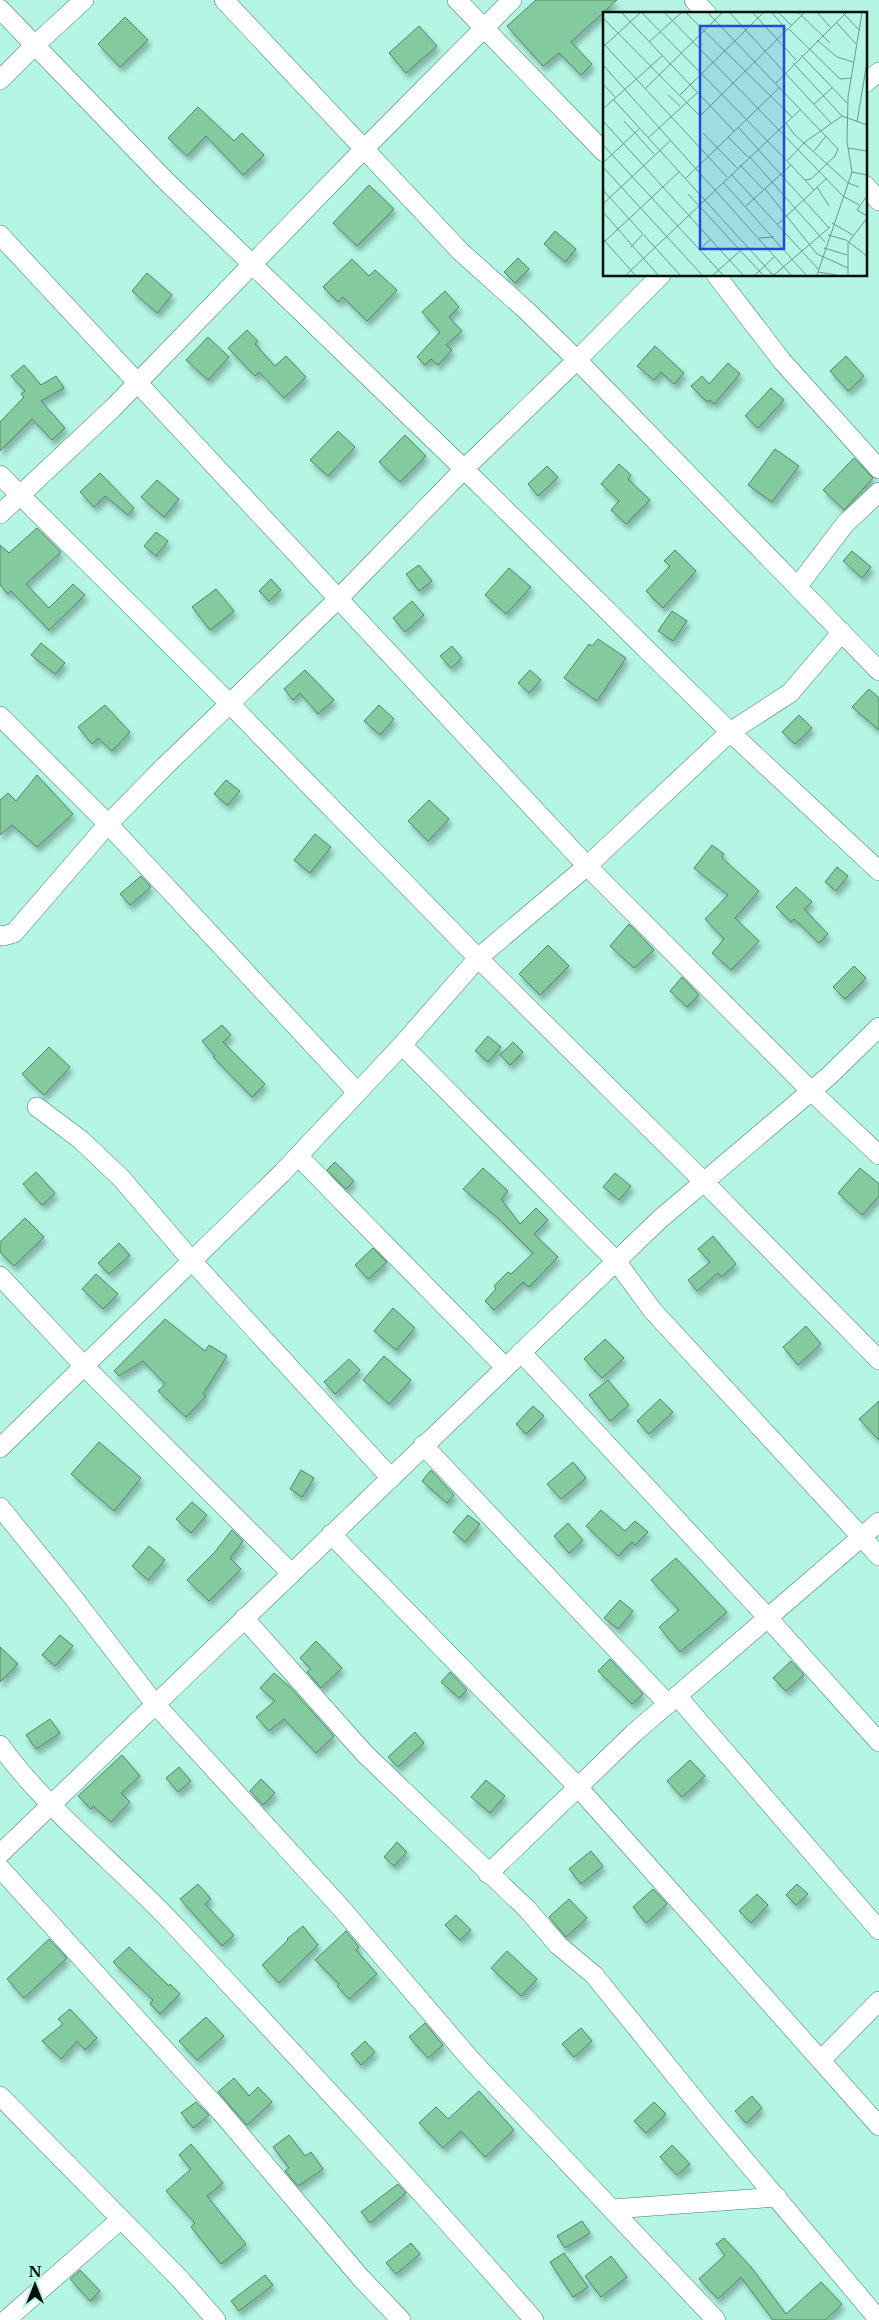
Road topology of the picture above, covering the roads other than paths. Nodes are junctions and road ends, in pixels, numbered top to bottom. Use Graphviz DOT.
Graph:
graph roads {
  1 [pos="84,0"];
  2 [pos="224,0"];
  3 [pos="457,0"];
  4 [pos="512,0"];
  5 [pos="694,0"];
  6 [pos="0,9"];
  7 [pos="705,12"];
  8 [pos="485,28"];
  9 [pos="35,44"];
  10 [pos="879,72"];
  11 [pos="0,80"];
  12 [pos="866,82"];
  13 [pos="364,149"];
  14 [pos="603,151"];
  15 [pos="866,186"];
  16 [pos="879,201"];
  17 [pos="0,235"];
  18 [pos="253,264"];
  19 [pos="660,276"];
  20 [pos="717,276"];
  21 [pos="577,360"];
  22 [pos="137,383"];
  23 [pos="464,469"];
  24 [pos="879,469"];
  25 [pos="0,475"];
  26 [pos="879,492"];
  27 [pos="20,494"];
  28 [pos="0,514"];
  29 [pos="798,586"];
  30 [pos="338,599"];
  31 [pos="842,632"];
  32 [pos="879,672"];
  33 [pos="228,703"];
  34 [pos="0,716"];
  35 [pos="730,732"];
  36 [pos="108,824"];
  37 [pos="586,866"];
  38 [pos="879,871"];
  39 [pos="0,935"];
  40 [pos="478,958"];
  41 [pos="879,1027"];
  42 [pos="402,1045"];
  43 [pos="811,1091"];
  44 [pos="357,1092"];
  45 [pos="37,1107"];
  46 [pos="879,1155"];
  47 [pos="298,1156"];
  48 [pos="704,1182"];
  49 [pos="192,1261"];
  50 [pos="616,1261"];
  51 [pos="0,1276"];
  52 [pos="521,1352"];
  53 [pos="879,1360"];
  54 [pos="84,1366"];
  55 [pos="505,1366"];
  56 [pos="423,1445"];
  57 [pos="0,1448"];
  58 [pos="390,1477"];
  59 [pos="0,1507"];
  60 [pos="879,1522"];
  61 [pos="331,1534"];
  62 [pos="861,1537"];
  63 [pos="879,1556"];
  64 [pos="291,1573"];
  65 [pos="244,1618"];
  66 [pos="768,1618"];
  67 [pos="673,1700"];
  68 [pos="155,1704"];
  69 [pos="879,1742"];
  70 [pos="0,1745"];
  71 [pos="577,1786"];
  72 [pos="52,1804"];
  73 [pos="0,1854"];
  74 [pos="0,1868"];
  75 [pos="488,1874"];
  76 [pos="879,1930"];
  77 [pos="879,2001"];
  78 [pos="821,2060"];
  79 [pos="0,2096"];
  80 [pos="879,2126"];
  81 [pos="777,2197"];
  82 [pos="612,2210"];
  83 [pos="121,2219"];
  84 [pos="6,2320"];
  85 [pos="216,2320"];
  86 [pos="401,2320"];
  87 [pos="534,2320"];
  88 [pos="716,2320"];
  89 [pos="879,2320"];
  1 -- 9 [label="street"];
  2 -- 13 [label="street"];
  3 -- 8 [label="street"];
  4 -- 8 [label="street"];
  5 -- 7 [label="street"];
  6 -- 9 [label="street"];
  8 -- 13 [label="street"];
  8 -- 14 [label="street"];
  9 -- 11 [label="street"];
  9 -- 18 [label="street"];
  10 -- 12 [label="street"];
  13 -- 18 [label="street"];
  13 -- 21 [label="street"];
  15 -- 16 [label="street"];
  17 -- 22 [label="street"];
  18 -- 22 [label="street"];
  18 -- 23 [label="street"];
  19 -- 21 [label="street"];
  20 -- 24 [label="street"];
  21 -- 23 [label="street"];
  21 -- 29 [label="street"];
  22 -- 27 [label="street"];
  22 -- 30 [label="street"];
  23 -- 30 [label="street"];
  23 -- 35 [label="street"];
  25 -- 27 [label="street"];
  26 -- 29 [label="street"];
  27 -- 28 [label="street"];
  27 -- 33 [label="street"];
  29 -- 31 [label="street"];
  30 -- 33 [label="street"];
  30 -- 37 [label="street"];
  31 -- 32 [label="street"];
  31 -- 35 [label="street"];
  33 -- 36 [label="street"];
  33 -- 40 [label="street"];
  34 -- 36 [label="street"];
  35 -- 37 [label="street"];
  35 -- 38 [label="street"];
  36 -- 39 [label="street"];
  36 -- 44 [label="street"];
  37 -- 40 [label="street"];
  37 -- 43 [label="street"];
  40 -- 42 [label="street"];
  40 -- 48 [label="street"];
  41 -- 43 [label="street"];
  42 -- 44 [label="street"];
  42 -- 50 [label="street"];
  43 -- 46 [label="street"];
  43 -- 48 [label="street"];
  44 -- 47 [label="street"];
  45 -- 49 [label="street"];
  47 -- 49 [label="street"];
  47 -- 55 [label="street"];
  48 -- 50 [label="street"];
  48 -- 53 [label="street"];
  49 -- 54 [label="street"];
  49 -- 58 [label="street"];
  50 -- 52 [label="street"];
  50 -- 62 [label="street"];
  51 -- 54 [label="street"];
  52 -- 55 [label="street"];
  52 -- 66 [label="street"];
  54 -- 57 [label="street"];
  54 -- 64 [label="street"];
  55 -- 56 [label="street"];
  56 -- 58 [label="street"];
  56 -- 67 [label="street"];
  58 -- 61 [label="street"];
  59 -- 68 [label="street"];
  60 -- 62 [label="street"];
  61 -- 64 [label="street"];
  61 -- 71 [label="street"];
  62 -- 63 [label="street"];
  62 -- 66 [label="street"];
  64 -- 65 [label="street"];
  65 -- 68 [label="street"];
  65 -- 75 [label="street"];
  66 -- 67 [label="street"];
  66 -- 69 [label="street"];
  67 -- 71 [label="street"];
  67 -- 76 [label="street"];
  68 -- 72 [label="street"];
  68 -- 82 [label="street"];
  70 -- 72 [label="street"];
  71 -- 75 [label="street"];
  71 -- 78 [label="street"];
  72 -- 73 [label="street"];
  72 -- 87 [label="street"];
  74 -- 86 [label="street"];
  75 -- 81 [label="street"];
  77 -- 78 [label="street"];
  78 -- 80 [label="street"];
  79 -- 83 [label="street"];
  81 -- 82 [label="street"];
  81 -- 89 [label="street"];
  82 -- 88 [label="street"];
  83 -- 84 [label="street"];
  83 -- 85 [label="street"];
}
